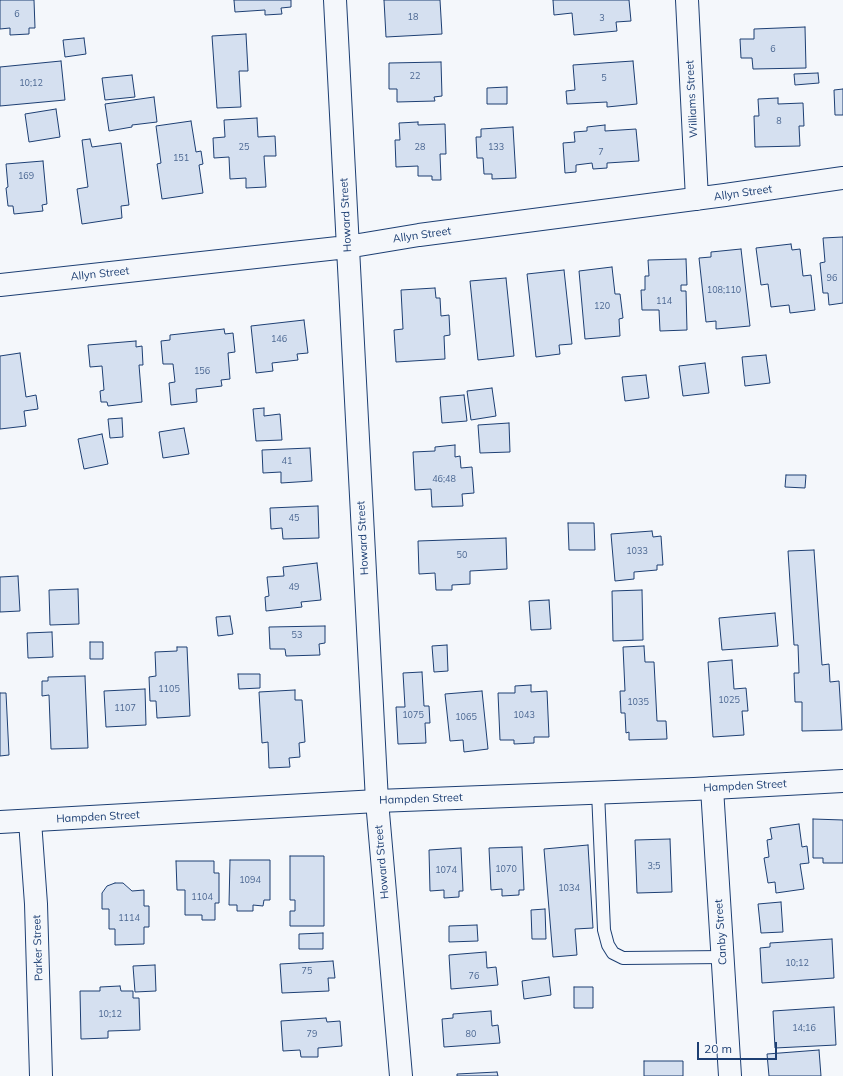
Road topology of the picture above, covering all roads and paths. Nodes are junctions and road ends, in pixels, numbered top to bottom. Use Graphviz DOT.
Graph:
graph roads {
  1 [pos="335,0"];
  2 [pos="687,0"];
  3 [pos="843,178"];
  4 [pos="697,199"];
  5 [pos="347,247"];
  6 [pos="0,285"];
  7 [pos="843,781"];
  8 [pos="712,788"];
  9 [pos="598,792"];
  10 [pos="377,801"];
  11 [pos="30,821"];
  12 [pos="0,822"];
  13 [pos="723,957"];
  14 [pos="42,1076"];
  15 [pos="402,1076"];
  16 [pos="730,1076"];
  1 -- 5 [label="street, Howard Street"];
  2 -- 4 [label="street, Williams Street"];
  3 -- 4 [label="street, Allyn Street"];
  4 -- 5 [label="street, Allyn Street"];
  5 -- 6 [label="street, Allyn Street"];
  5 -- 10 [label="street, Howard Street"];
  7 -- 8 [label="street, Hampden Street"];
  8 -- 9 [label="street, Hampden Street"];
  8 -- 13 [label="street, Canby Street"];
  9 -- 10 [label="street, Hampden Street"];
  9 -- 13 [label="lane"];
  10 -- 11 [label="street, Hampden Street"];
  10 -- 15 [label="street, Howard Street"];
  11 -- 12 [label="street, Hampden Street"];
  11 -- 14 [label="street, Parker Street"];
  13 -- 16 [label="street, Canby Street"];
}
